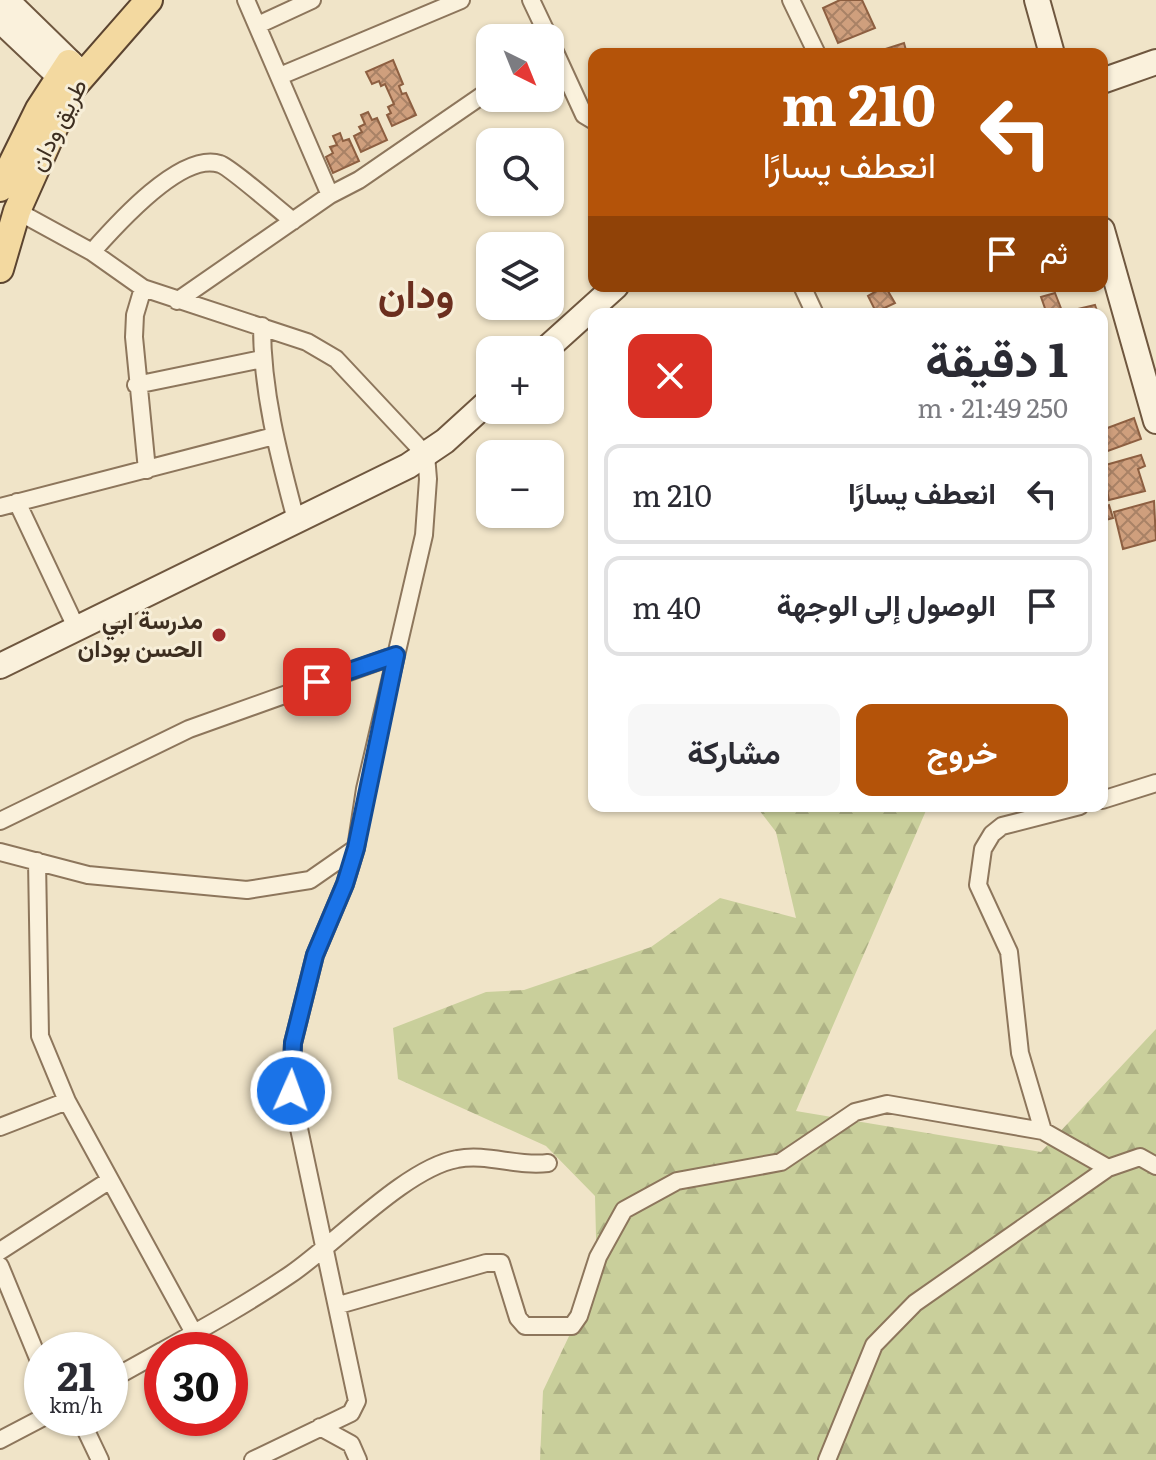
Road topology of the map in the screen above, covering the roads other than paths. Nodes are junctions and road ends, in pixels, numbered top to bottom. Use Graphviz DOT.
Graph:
graph roads {
  1 [pos="6,0"];
  2 [pos="124,0"];
  3 [pos="149,0"];
  4 [pos="246,0"];
  5 [pos="312,0"];
  6 [pos="461,0"];
  7 [pos="531,0"];
  8 [pos="791,0"];
  9 [pos="1037,0"];
  10 [pos="0,20"];
  11 [pos="542,24"];
  12 [pos="258,25"];
  13 [pos="814,48"];
  14 [pos="1050,48"];
  15 [pos="1156,62"];
  16 [pos="71,75"];
  17 [pos="280,76"];
  18 [pos="564,78"];
  19 [pos="1108,79"];
  20 [pos="476,100"];
  21 [pos="588,117"];
  22 [pos="0,188"];
  23 [pos="330,195"];
  24 [pos="17,211"];
  25 [pos="293,221"];
  26 [pos="1108,251"];
  27 [pos="92,252"];
  28 [pos="0,269"];
  29 [pos="143,288"];
  30 [pos="609,292"];
  31 [pos="177,301"];
  32 [pos="592,308"];
  33 [pos="588,311"];
  34 [pos="262,326"];
  35 [pos="561,336"];
  36 [pos="262,359"];
  37 [pos="136,385"];
  38 [pos="476,412"];
  39 [pos="1156,421"];
  40 [pos="274,436"];
  41 [pos="426,455"];
  42 [pos="147,470"];
  43 [pos="17,502"];
  44 [pos="0,507"];
  45 [pos="296,520"];
  46 [pos="76,627"];
  47 [pos="396,655"];
  48 [pos="0,666"];
  49 [pos="1156,783"];
  50 [pos="1108,798"];
  51 [pos="1057,812"];
  52 [pos="0,821"];
  53 [pos="356,848"];
  54 [pos="0,852"];
  55 [pos="37,861"];
  56 [pos="67,1101"];
  57 [pos="0,1127"];
  58 [pos="1043,1131"];
  59 [pos="548,1163"];
  60 [pos="1156,1166"];
  61 [pos="1108,1168"];
  62 [pos="110,1180"];
  63 [pos="323,1250"];
  64 [pos="0,1251"];
  65 [pos="0,1266"];
  66 [pos="339,1305"];
  67 [pos="27,1332"];
  68 [pos="193,1332"];
  69 [pos="196,1332"];
  70 [pos="24,1427"];
  71 [pos="320,1427"];
  72 [pos="89,1436"];
  73 [pos="0,1440"];
  74 [pos="100,1460"];
  75 [pos="253,1460"];
  76 [pos="358,1460"];
  77 [pos="827,1460"];
  1 -- 16 [label="street"];
  2 -- 16 [label="main road, طريق ودان"];
  3 -- 16 [label="main road, طريق ودان"];
  4 -- 12 [label="street"];
  5 -- 12 [label="street"];
  6 -- 17 [label="street"];
  7 -- 11 [label="street"];
  8 -- 13 [label="street"];
  9 -- 14 [label="street"];
  10 -- 16 [label="street"];
  12 -- 17 [label="street"];
  15 -- 19 [label="street"];
  16 -- 22 [label="main road, طريق ودان"];
  16 -- 24 [label="main road, طريق ودان"];
  17 -- 23 [label="street"];
  18 -- 21 [label="street"];
  20 -- 23 [label="street"];
  23 -- 25 [label="street"];
  24 -- 27 [label="street"];
  24 -- 28 [label="main road, طريق ودان"];
  25 -- 27 [label="street"];
  25 -- 31 [label="street"];
  26 -- 39 [label="street"];
  27 -- 29 [label="street"];
  29 -- 31 [label="street"];
  29 -- 37 [label="street"];
  30 -- 32 [label="street"];
  31 -- 34 [label="street"];
  33 -- 35 [label="street"];
  34 -- 36 [label="street"];
  34 -- 41 [label="street"];
  36 -- 37 [label="street"];
  36 -- 40 [label="street"];
  37 -- 42 [label="street"];
  38 -- 41 [label="street"];
  40 -- 42 [label="street"];
  40 -- 45 [label="street"];
  41 -- 45 [label="street"];
  41 -- 47 [label="street"];
  42 -- 43 [label="street"];
  43 -- 44 [label="street"];
  43 -- 46 [label="street"];
  45 -- 46 [label="street"];
  46 -- 48 [label="street"];
  47 -- 52 [label="street"];
  47 -- 53 [label="street"];
  49 -- 50 [label="street"];
  51 -- 58 [label="street"];
  53 -- 55 [label="street"];
  53 -- 63 [label="street"];
  54 -- 55 [label="street"];
  55 -- 56 [label="street"];
  56 -- 57 [label="street"];
  56 -- 62 [label="street"];
  58 -- 61 [label="street"];
  58 -- 66 [label="street"];
  59 -- 63 [label="street"];
  60 -- 61 [label="street"];
  61 -- 77 [label="street"];
  62 -- 64 [label="street"];
  62 -- 68 [label="street"];
  63 -- 66 [label="street"];
  63 -- 69 [label="street"];
  65 -- 67 [label="street"];
  66 -- 71 [label="street"];
  70 -- 73 [label="street"];
  71 -- 75 [label="street"];
  71 -- 76 [label="street"];
  72 -- 74 [label="street"];
}
